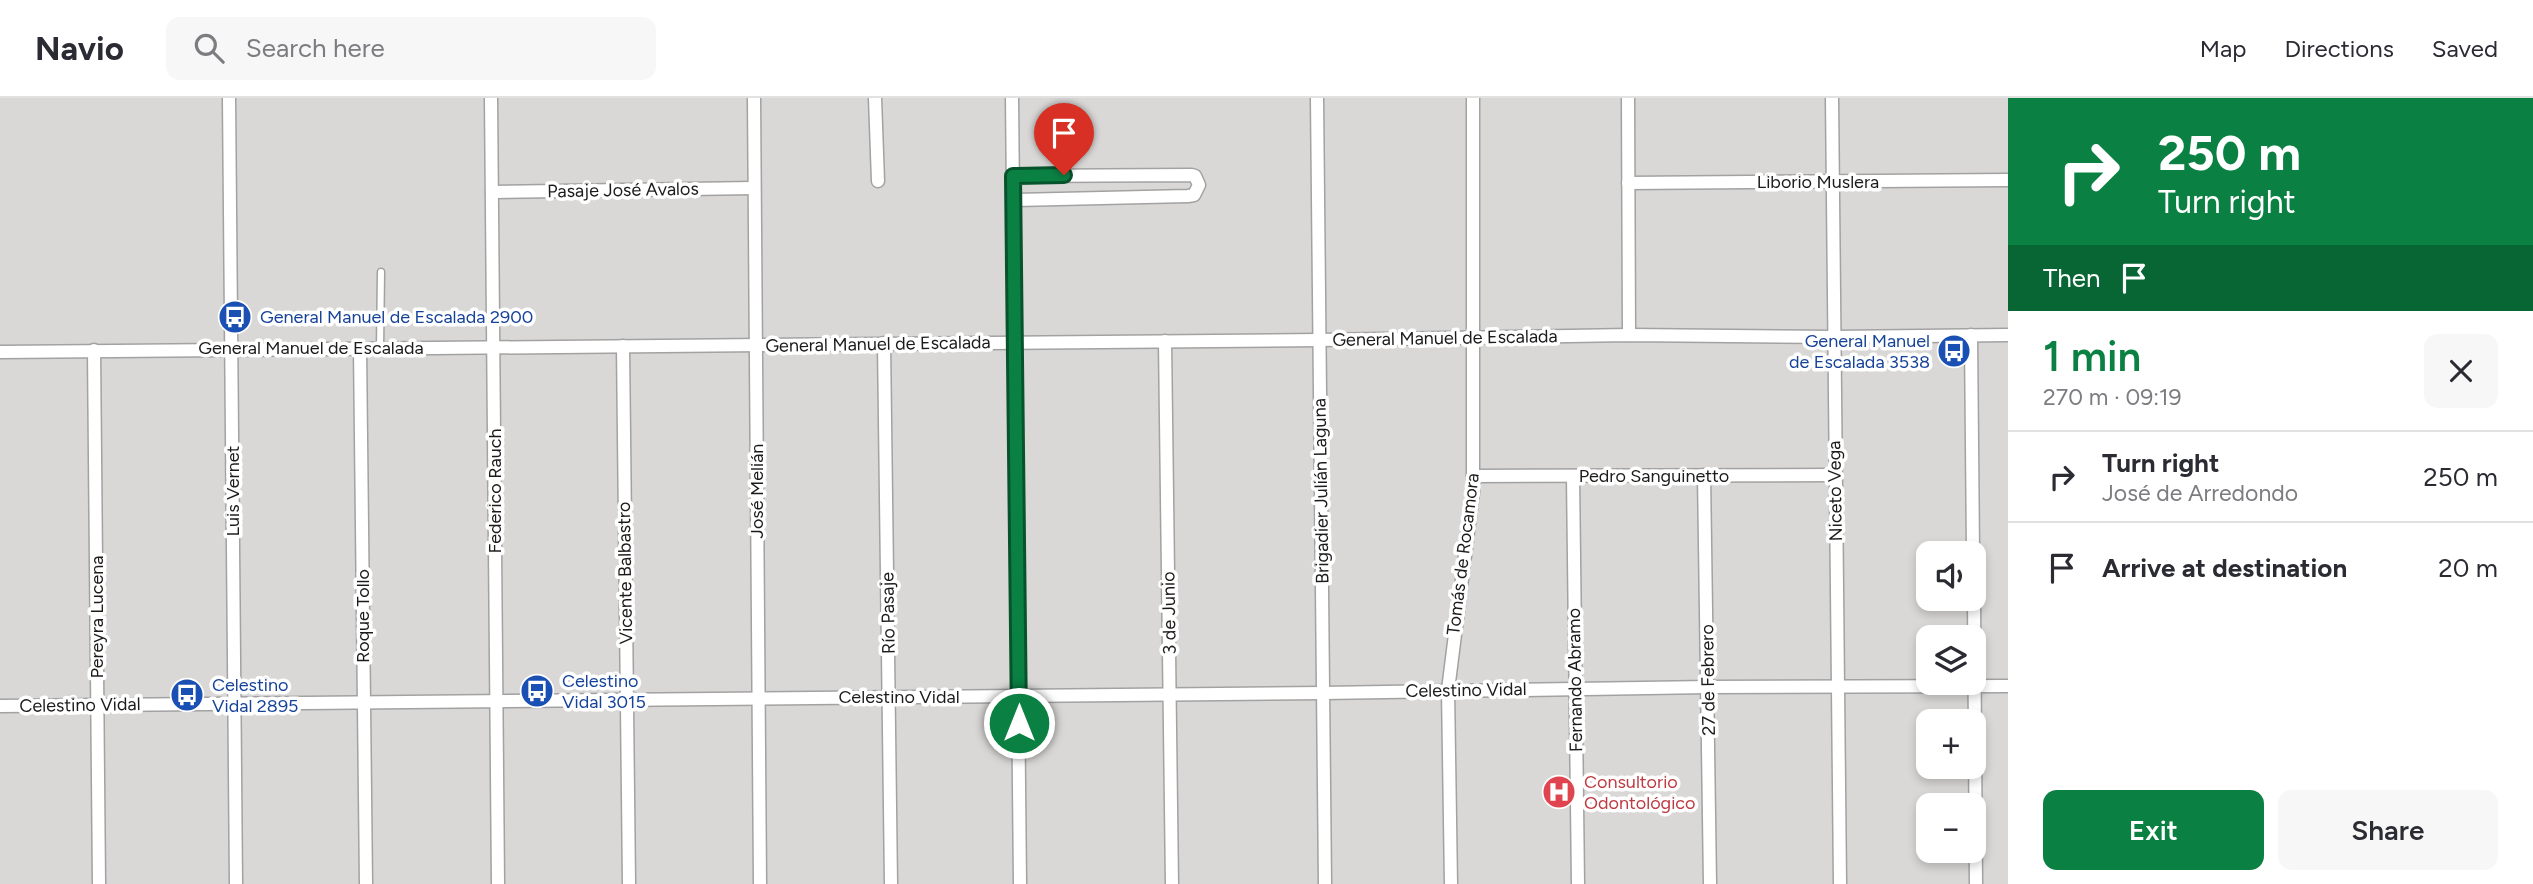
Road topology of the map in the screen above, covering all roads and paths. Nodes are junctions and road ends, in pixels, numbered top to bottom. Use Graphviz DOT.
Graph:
graph roads {
  1 [pos="229,98"];
  2 [pos="491,98"];
  3 [pos="754,98"];
  4 [pos="876,98"];
  5 [pos="1012,98"];
  6 [pos="1317,98"];
  7 [pos="1473,98"];
  8 [pos="1628,98"];
  9 [pos="1832,98"];
  10 [pos="1013,176"];
  11 [pos="2008,180"];
  12 [pos="878,181"];
  13 [pos="1833,182"];
  14 [pos="1628,183"];
  15 [pos="754,188"];
  16 [pos="492,192"];
  17 [pos="1013,200"];
  18 [pos="381,272"];
  19 [pos="1629,335"];
  20 [pos="1971,335"];
  21 [pos="2008,335"];
  22 [pos="1472,337"];
  23 [pos="1834,337"];
  24 [pos="1319,340"];
  25 [pos="1165,341"];
  26 [pos="1016,342"];
  27 [pos="884,343"];
  28 [pos="755,345"];
  29 [pos="623,346"];
  30 [pos="494,347"];
  31 [pos="360,348"];
  32 [pos="380,348"];
  33 [pos="232,349"];
  34 [pos="94,350"];
  35 [pos="0,352"];
  36 [pos="1473,475"];
  37 [pos="1704,475"];
  38 [pos="1834,475"];
  39 [pos="1573,476"];
  40 [pos="1973,541"];
  41 [pos="1986,686"];
  42 [pos="2008,686"];
  43 [pos="1709,687"];
  44 [pos="1916,687"];
  45 [pos="1837,688"];
  46 [pos="1576,689"];
  47 [pos="1448,690"];
  48 [pos="1323,693"];
  49 [pos="1170,694"];
  50 [pos="1975,695"];
  51 [pos="1018,696"];
  52 [pos="758,697"];
  53 [pos="889,697"];
  54 [pos="626,699"];
  55 [pos="496,700"];
  56 [pos="363,701"];
  57 [pos="233,703"];
  58 [pos="97,704"];
  59 [pos="0,706"];
  60 [pos="99,884"];
  61 [pos="236,884"];
  62 [pos="366,884"];
  63 [pos="498,884"];
  64 [pos="628,884"];
  65 [pos="760,884"];
  66 [pos="891,884"];
  67 [pos="1020,884"];
  68 [pos="1172,884"];
  69 [pos="1325,884"];
  70 [pos="1451,884"];
  71 [pos="1578,884"];
  72 [pos="1710,884"];
  73 [pos="1840,884"];
  74 [pos="1976,884"];
  1 -- 33 [label="street, Luis Vernet"];
  2 -- 16 [label="street, Federico Rauch"];
  3 -- 15 [label="street, José Melián"];
  4 -- 12 [label="street"];
  5 -- 10 [label="street"];
  6 -- 24 [label="street, Brigadier Julián Laguna"];
  7 -- 22 [label="street, Tomás de Rocamora"];
  8 -- 14 [label="street"];
  9 -- 13 [label="street, Niceto Vega"];
  10 -- 17 [label="street"];
  10 -- 17 [label="street"];
  11 -- 13 [label="street, Liborio Muslera"];
  13 -- 14 [label="street, Liborio Muslera"];
  13 -- 23 [label="street, Niceto Vega"];
  14 -- 19 [label="street"];
  15 -- 16 [label="street, Pasaje José Avalos"];
  15 -- 28 [label="street, José Melián"];
  16 -- 30 [label="street, Federico Rauch"];
  17 -- 26 [label="street"];
  18 -- 32 [label="lane"];
  19 -- 22 [label="street, General Manuel de Escalada"];
  19 -- 23 [label="street, General Manuel de Escalada"];
  20 -- 21 [label="street, General Manuel de Escalada"];
  20 -- 23 [label="street, General Manuel de Escalada"];
  20 -- 40 [label="street"];
  22 -- 24 [label="street, General Manuel de Escalada"];
  22 -- 36 [label="street, Tomás de Rocamora"];
  23 -- 38 [label="street, Niceto Vega"];
  24 -- 25 [label="street, General Manuel de Escalada"];
  24 -- 48 [label="street, Brigadier Julián Laguna"];
  25 -- 26 [label="street, General Manuel de Escalada"];
  25 -- 49 [label="street, 3 de Junio"];
  26 -- 27 [label="street, General Manuel de Escalada"];
  26 -- 51 [label="street"];
  27 -- 28 [label="street, General Manuel de Escalada"];
  27 -- 53 [label="street, Río Pasaje"];
  28 -- 29 [label="street, General Manuel de Escalada"];
  28 -- 52 [label="street, José Melián"];
  29 -- 30 [label="street, General Manuel de Escalada"];
  29 -- 54 [label="street, Vicente Balbastro"];
  30 -- 32 [label="street, General Manuel de Escalada"];
  30 -- 55 [label="street, Federico Rauch"];
  31 -- 32 [label="street, General Manuel de Escalada"];
  31 -- 33 [label="street, General Manuel de Escalada"];
  31 -- 56 [label="street, Roque Tollo"];
  33 -- 34 [label="street, General Manuel de Escalada"];
  33 -- 57 [label="street, Luis Vernet"];
  34 -- 35 [label="street, General Manuel de Escalada"];
  34 -- 58 [label="street, Pereyra Lucena"];
  36 -- 39 [label="street, Pedro Sanguinetto"];
  36 -- 47 [label="street, Tomás de Rocamora"];
  37 -- 38 [label="street, Pedro Sanguinetto"];
  37 -- 39 [label="street, Pedro Sanguinetto"];
  37 -- 43 [label="street, 27 de Febrero"];
  38 -- 45 [label="street, Niceto Vega"];
  39 -- 46 [label="street, Fernando Abramo"];
  41 -- 42 [label="street, Celestino Vidal"];
  43 -- 45 [label="street, Celestino Vidal"];
  43 -- 46 [label="street, Celestino Vidal"];
  43 -- 72 [label="street, 27 de Febrero"];
  44 -- 45 [label="street, Celestino Vidal"];
  45 -- 73 [label="street, Niceto Vega"];
  46 -- 47 [label="street, Celestino Vidal"];
  46 -- 71 [label="street, Fernando Abramo"];
  47 -- 48 [label="street, Celestino Vidal"];
  47 -- 70 [label="street, Tomás de Rocamora"];
  48 -- 49 [label="street, Celestino Vidal"];
  48 -- 69 [label="street, Brigadier Julián Laguna"];
  49 -- 51 [label="street, Celestino Vidal"];
  49 -- 68 [label="street, 3 de Junio"];
  50 -- 74 [label="street"];
  51 -- 53 [label="street, Celestino Vidal"];
  51 -- 67 [label="street"];
  52 -- 53 [label="street, Celestino Vidal"];
  52 -- 54 [label="street, Celestino Vidal"];
  52 -- 65 [label="street, José Melián"];
  53 -- 66 [label="street, Río Pasaje"];
  54 -- 55 [label="street, Celestino Vidal"];
  54 -- 64 [label="street, Vicente Balbastro"];
  55 -- 56 [label="street, Celestino Vidal"];
  55 -- 63 [label="street, Federico Rauch"];
  56 -- 57 [label="street, Celestino Vidal"];
  56 -- 62 [label="street, Roque Tollo"];
  57 -- 58 [label="street, Celestino Vidal"];
  57 -- 61 [label="street, Luis Vernet"];
  58 -- 59 [label="street, Celestino Vidal"];
  58 -- 60 [label="street, Pereyra Lucena"];
}
